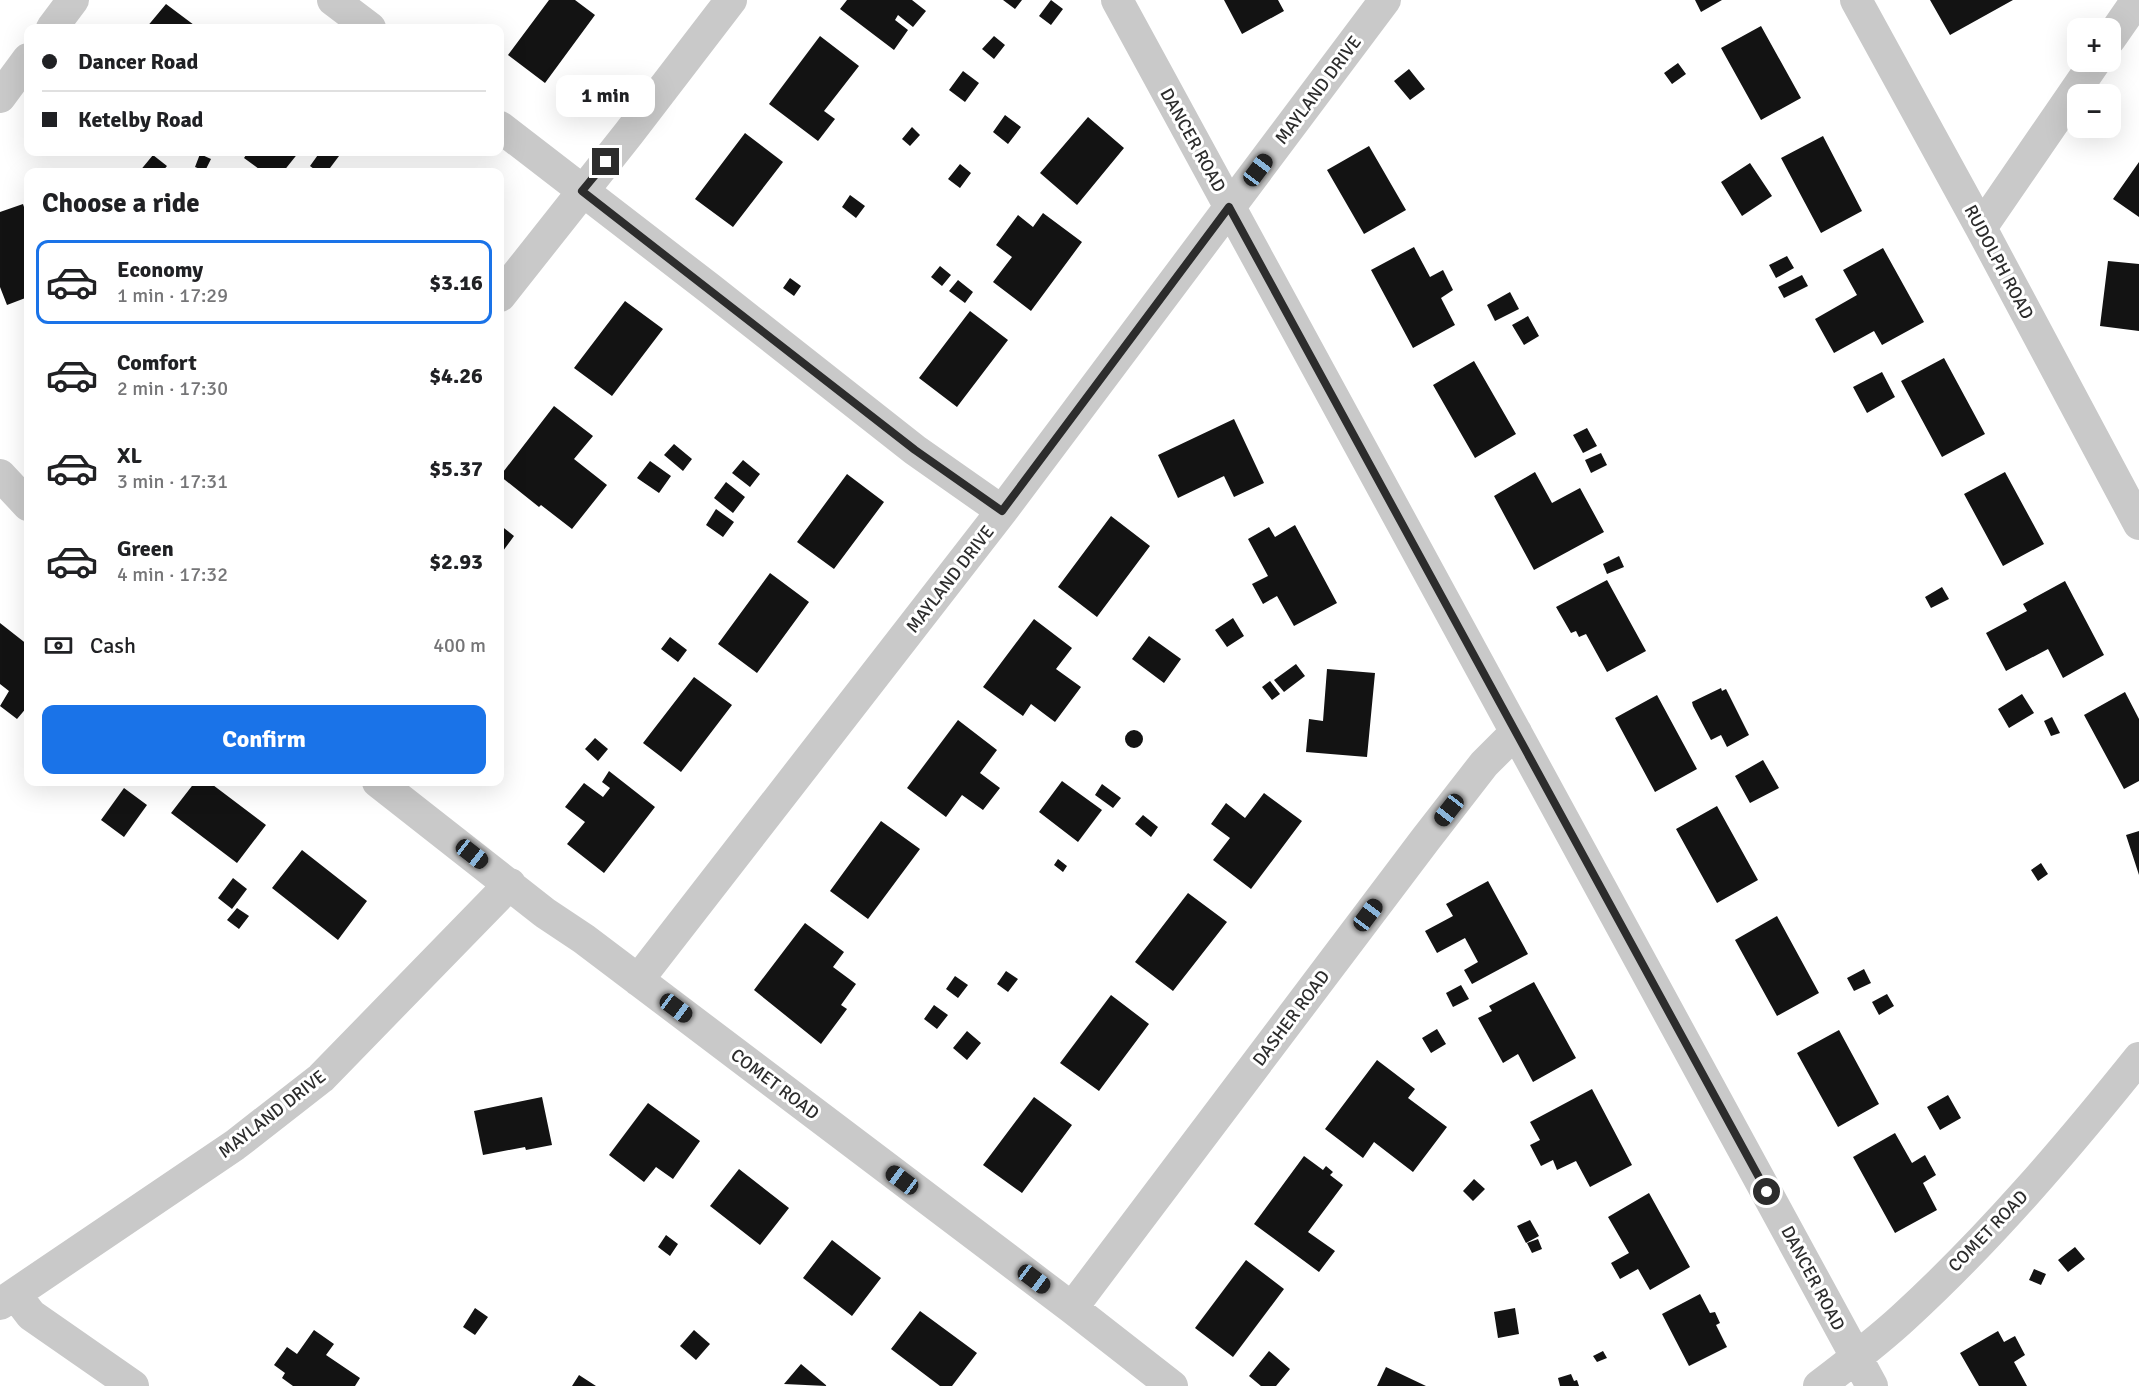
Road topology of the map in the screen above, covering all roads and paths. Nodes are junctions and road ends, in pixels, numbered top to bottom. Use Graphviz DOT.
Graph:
graph roads {
  1 [pos="73,0"];
  2 [pos="333,0"];
  3 [pos="731,0"];
  4 [pos="1117,0"];
  5 [pos="1385,0"];
  6 [pos="1856,0"];
  7 [pos="2137,0"];
  8 [pos="2121,23"];
  9 [pos="55,24"];
  10 [pos="365,24"];
  11 [pos="24,64"];
  12 [pos="2088,72"];
  13 [pos="0,97"];
  14 [pos="504,131"];
  15 [pos="582,191"];
  16 [pos="1229,207"];
  17 [pos="1981,228"];
  18 [pos="504,292"];
  19 [pos="0,475"];
  20 [pos="24,501"];
  21 [pos="1002,511"];
  22 [pos="2139,524"];
  23 [pos="1516,732"];
  24 [pos="383,786"];
  25 [pos="510,884"];
  26 [pos="638,980"];
  27 [pos="2139,1058"];
  28 [pos="8,1299"];
  29 [pos="1072,1308"];
  30 [pos="1857,1358"];
  31 [pos="133,1386"];
  32 [pos="1172,1386"];
  33 [pos="1819,1386"];
  34 [pos="1872,1386"];
  1 -- 9 [label="street"];
  2 -- 10 [label="street"];
  3 -- 15 [label="street"];
  4 -- 16 [label="street, DANCER ROAD"];
  5 -- 16 [label="street, MAYLAND DRIVE"];
  6 -- 17 [label="street, RUDOLPH ROAD"];
  7 -- 8 [label="street"];
  11 -- 13 [label="street"];
  12 -- 17 [label="street"];
  14 -- 15 [label="street"];
  15 -- 18 [label="street"];
  15 -- 21 [label="street"];
  16 -- 21 [label="street, MAYLAND DRIVE"];
  16 -- 23 [label="street, DANCER ROAD"];
  17 -- 22 [label="street, RUDOLPH ROAD"];
  19 -- 20 [label="street"];
  21 -- 26 [label="street, MAYLAND DRIVE"];
  23 -- 29 [label="street, DASHER ROAD"];
  23 -- 30 [label="street, DANCER ROAD"];
  24 -- 25 [label="street, COMET ROAD"];
  25 -- 26 [label="street, COMET ROAD"];
  25 -- 28 [label="street, MAYLAND DRIVE"];
  26 -- 29 [label="street, COMET ROAD"];
  27 -- 30 [label="street, COMET ROAD"];
  28 -- 31 [label="street"];
  29 -- 32 [label="street, COMET ROAD"];
  30 -- 33 [label="street, COMET ROAD"];
  30 -- 34 [label="street, DANCER ROAD"];
}
